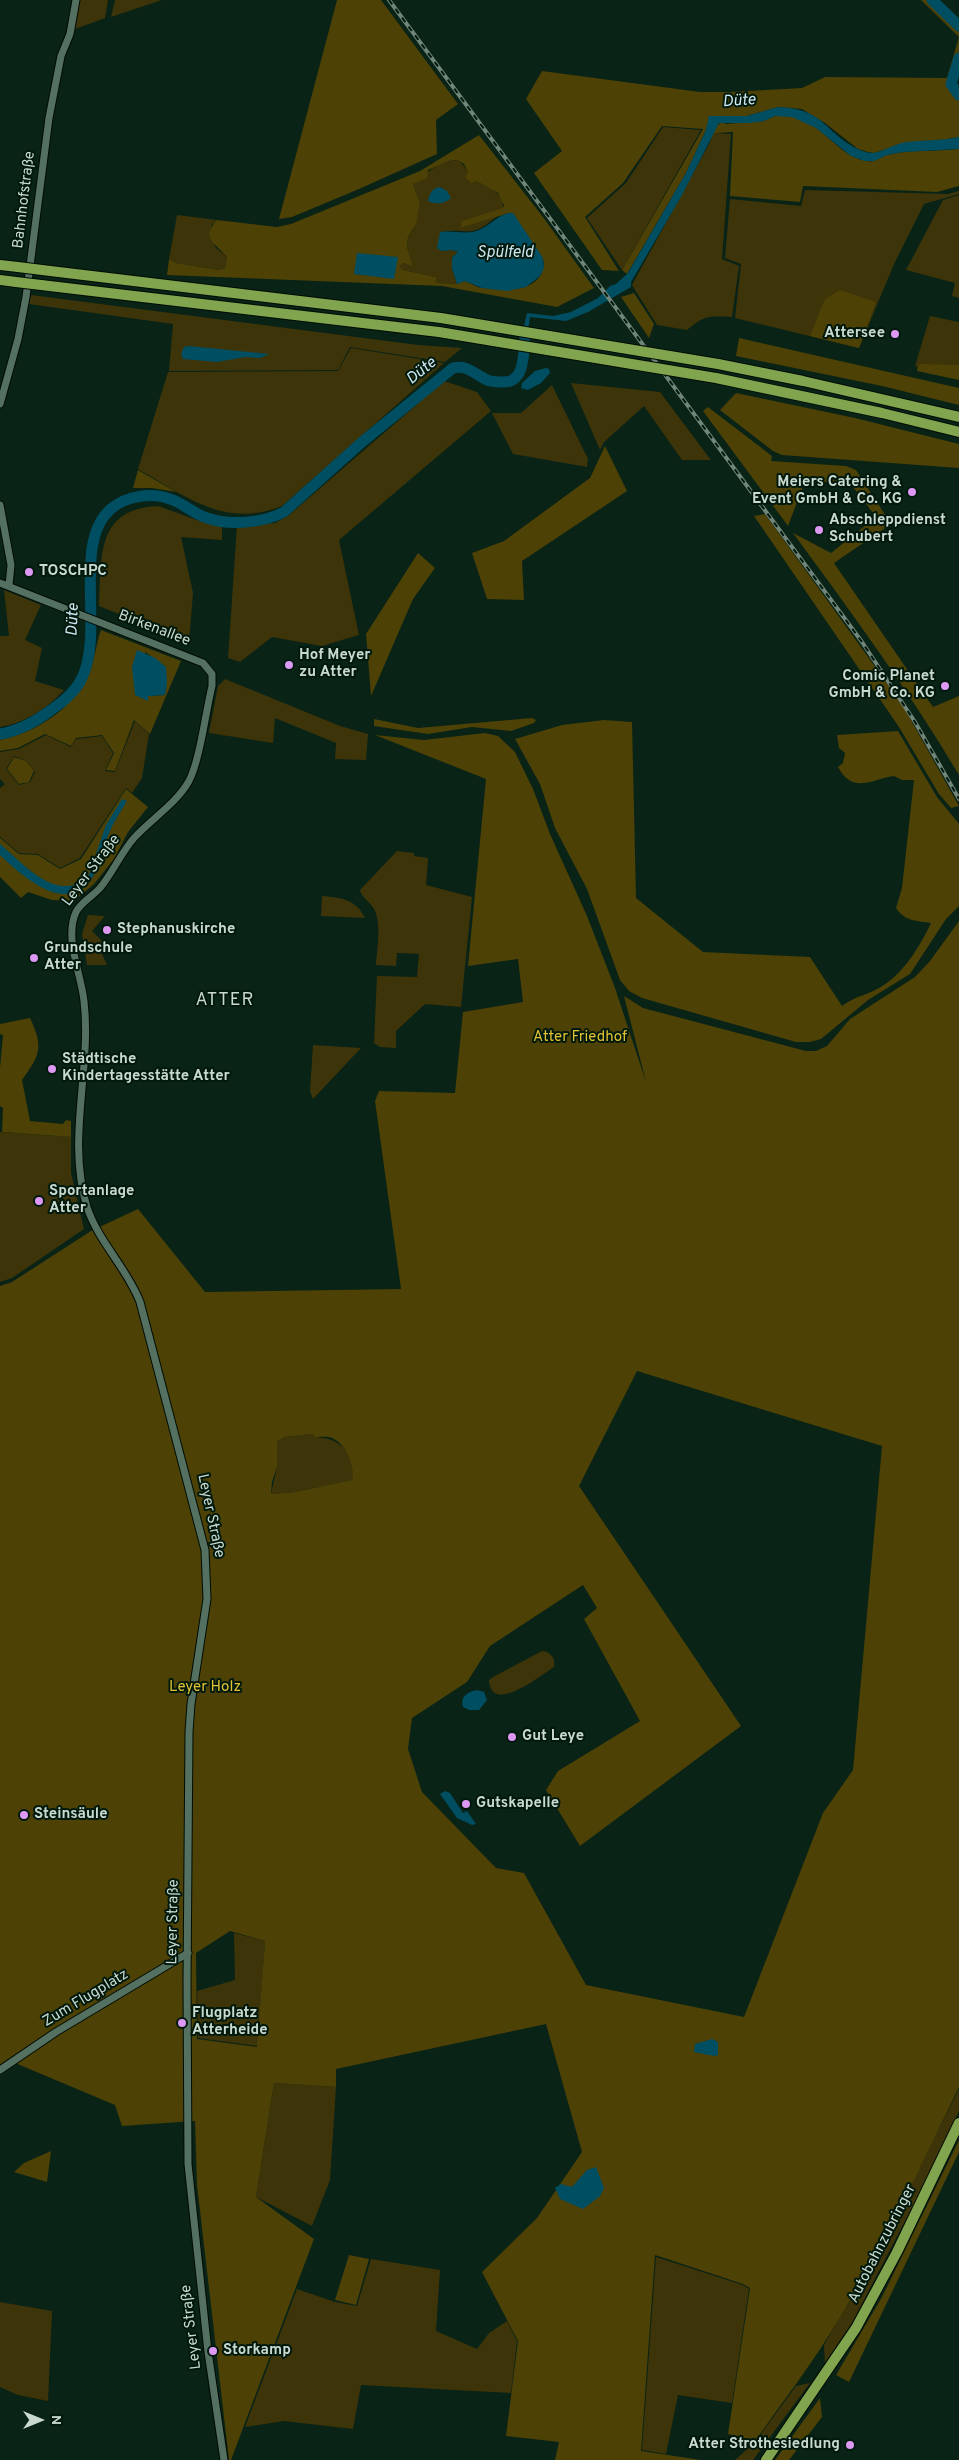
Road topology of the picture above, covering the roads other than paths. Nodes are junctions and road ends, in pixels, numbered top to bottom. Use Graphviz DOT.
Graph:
graph roads {
  1 [pos="76,0"];
  2 [pos="0,265"];
  3 [pos="0,280"];
  4 [pos="0,404"];
  5 [pos="959,417"];
  6 [pos="959,432"];
  7 [pos="0,505"];
  8 [pos="0,583"];
  9 [pos="8,586"];
  10 [pos="212,674"];
  11 [pos="188,1953"];
  12 [pos="0,2070"];
  13 [pos="959,2123"];
  14 [pos="802,2406"];
  15 [pos="224,2460"];
  16 [pos="758,2460"];
  17 [pos="766,2460"];
  1 -- 4 [label="street, Bahnhofstraße"];
  2 -- 5 [label="highway, bridge"];
  3 -- 6 [label="highway, bridge"];
  7 -- 9 [label="street"];
  8 -- 9 [label="street"];
  9 -- 10 [label="street, Birkenallee"];
  10 -- 11 [label="street, Leyer Straße"];
  11 -- 12 [label="street, Zum Flugplatz"];
  11 -- 15 [label="street, Leyer Straße"];
  13 -- 14 [label="highway, Autobahnzubringer"];
  14 -- 16 [label="highway"];
  14 -- 17 [label="highway"];
}
